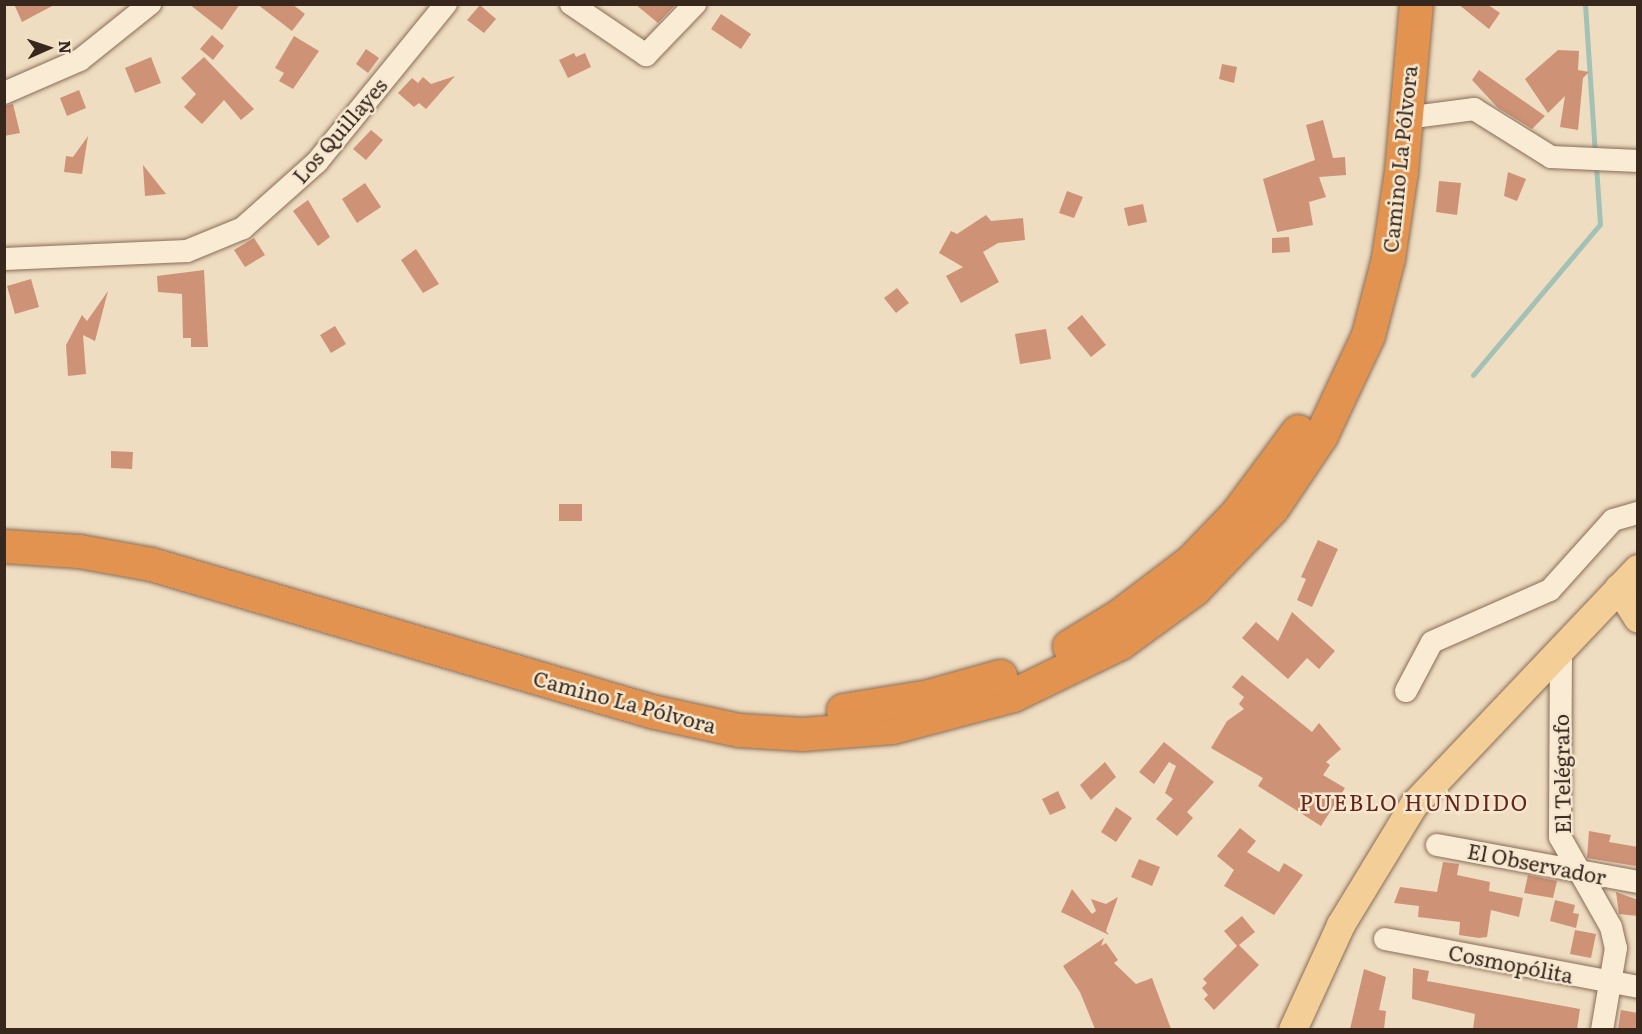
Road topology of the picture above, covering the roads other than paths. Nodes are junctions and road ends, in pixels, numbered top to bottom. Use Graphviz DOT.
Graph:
graph roads {
  1 [pos="150,4"];
  2 [pos="446,4"];
  3 [pos="571,4"];
  4 [pos="695,4"];
  5 [pos="1394,4"];
  6 [pos="1416,4"];
  7 [pos="4,93"];
  8 [pos="1406,118"];
  9 [pos="1638,161"];
  10 [pos="4,259"];
  11 [pos="1638,513"];
  12 [pos="4,527"];
  13 [pos="4,546"];
  14 [pos="1629,579"];
  15 [pos="1636,614"];
  16 [pos="1561,646"];
  17 [pos="1406,691"];
  18 [pos="1437,844"];
  19 [pos="1575,870"];
  20 [pos="1638,882"];
  21 [pos="1386,939"];
  22 [pos="1611,982"];
  23 [pos="1638,987"];
  24 [pos="1293,1029"];
  25 [pos="1602,1029"];
  1 -- 7 [label="street"];
  2 -- 10 [label="street, Los Quillayes"];
  3 -- 4 [label="street"];
  5 -- 12 [label="highway, Camino La Pólvora"];
  6 -- 8 [label="highway, Camino La Pólvora"];
  8 -- 9 [label="street"];
  8 -- 13 [label="highway, Camino La Pólvora"];
  11 -- 17 [label="street"];
  14 -- 15 [label="main road"];
  14 -- 16 [label="main road"];
  16 -- 19 [label="street, El Telégrafo"];
  16 -- 24 [label="main road"];
  18 -- 19 [label="street, El Observador"];
  19 -- 20 [label="street, El Observador"];
  19 -- 22 [label="street, El Telégrafo"];
  21 -- 22 [label="street, Cosmopólita"];
  22 -- 23 [label="street, Cosmopólita"];
  22 -- 25 [label="street, El Telégrafo"];
}
